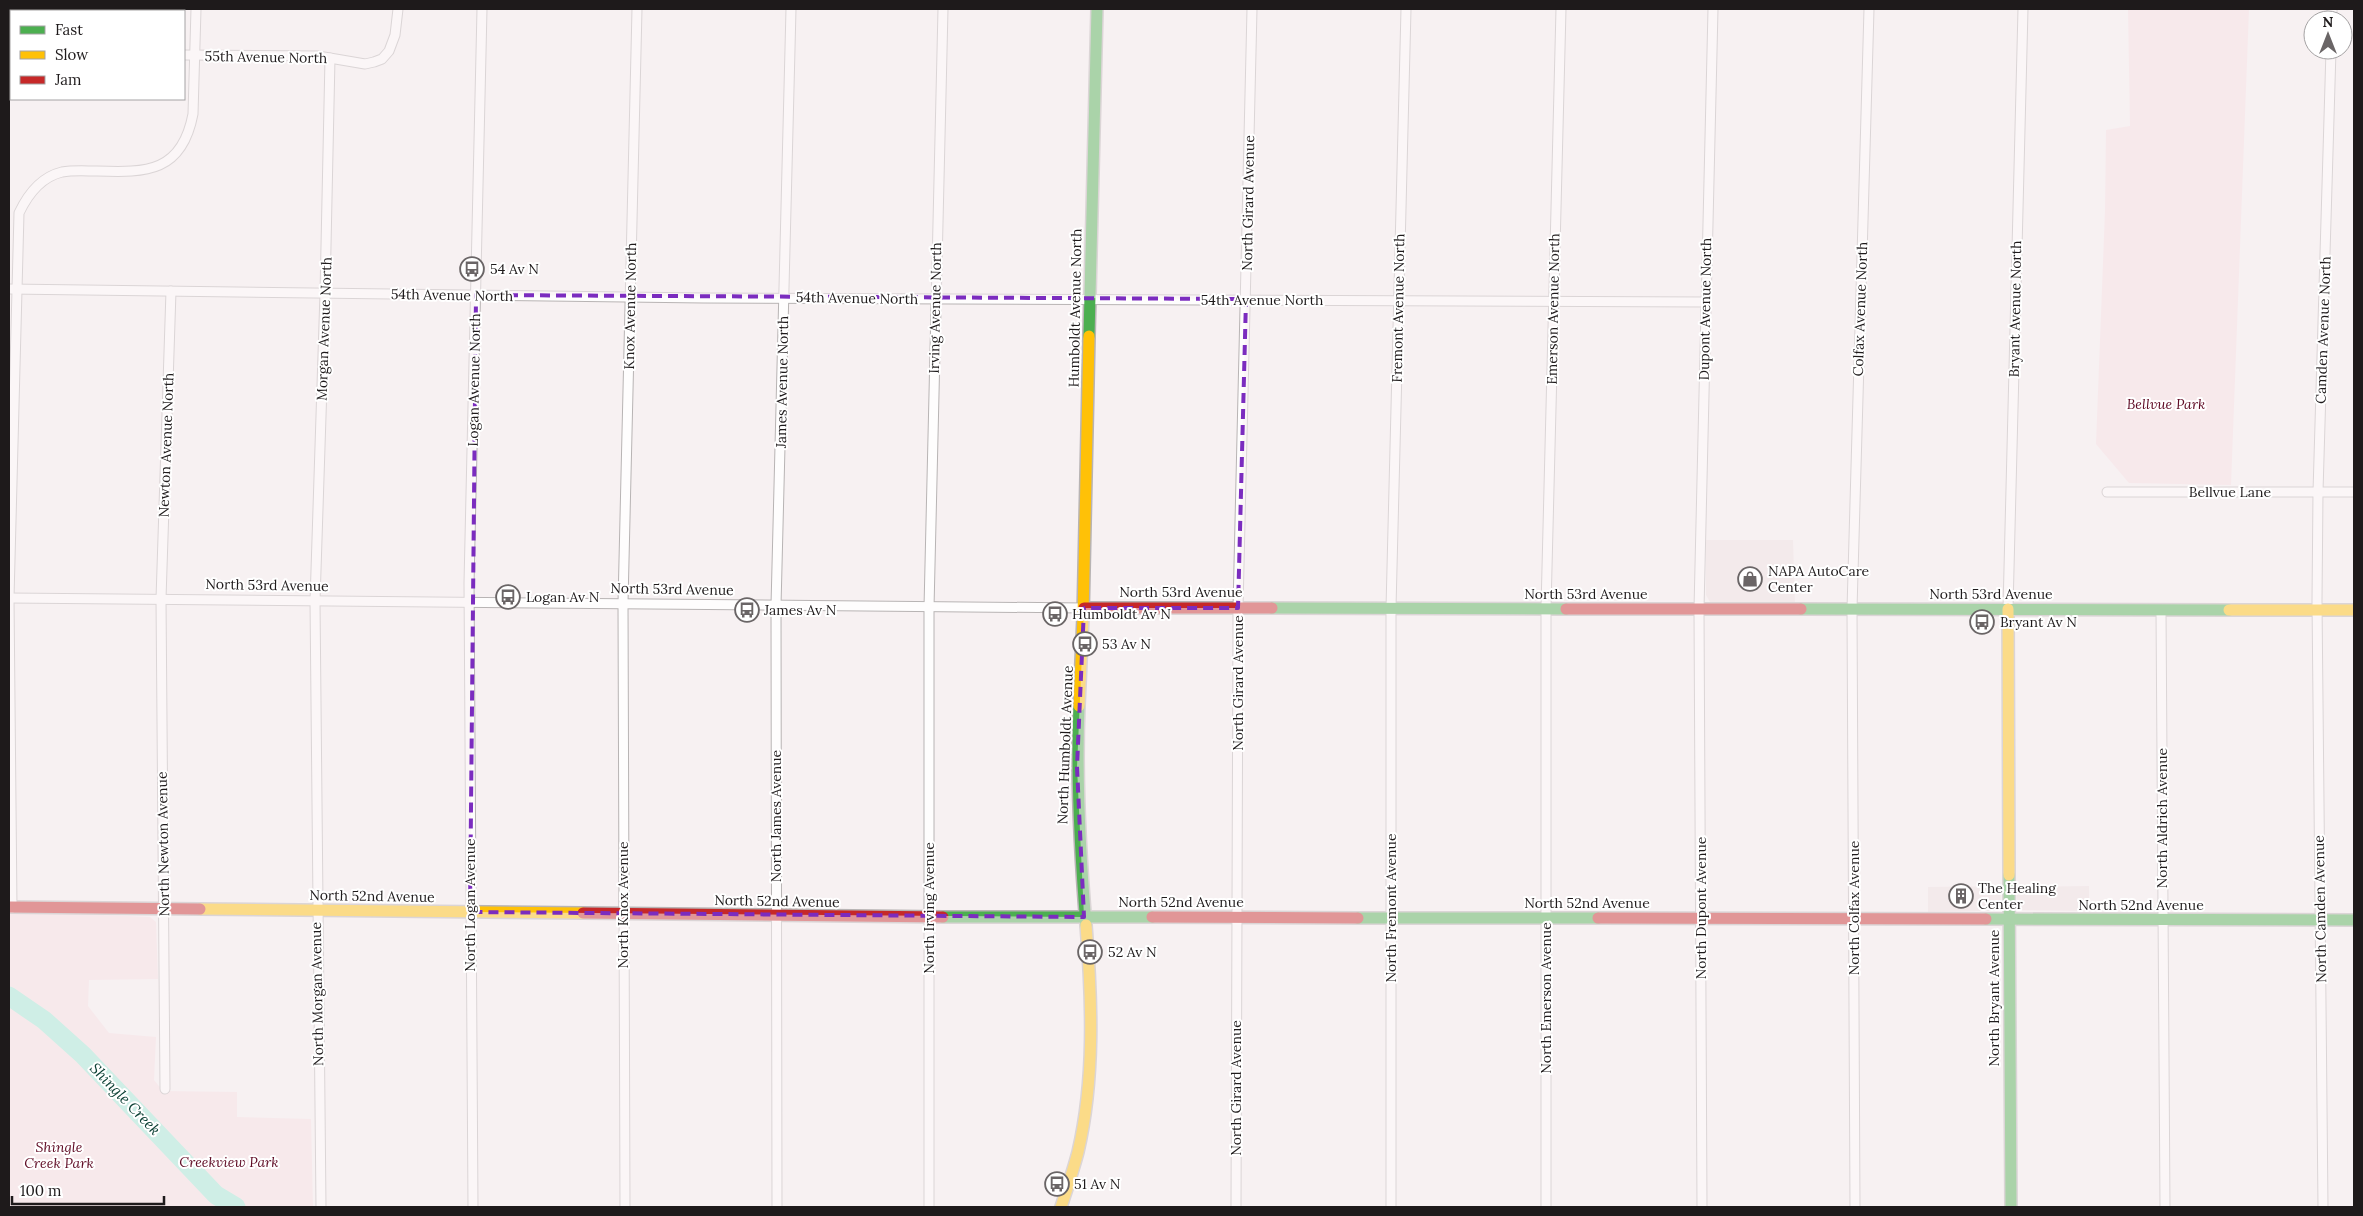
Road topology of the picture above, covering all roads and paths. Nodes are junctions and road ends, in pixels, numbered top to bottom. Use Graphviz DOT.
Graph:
graph roads {
  1 [pos="196,9"];
  2 [pos="398,9"];
  3 [pos="482,9"];
  4 [pos="637,9"];
  5 [pos="791,9"];
  6 [pos="943,9"];
  7 [pos="1097,9"];
  8 [pos="1252,9"];
  9 [pos="1406,9"];
  10 [pos="1561,9"];
  11 [pos="1713,9"];
  12 [pos="1869,9"];
  13 [pos="2023,9"];
  14 [pos="185,55"];
  15 [pos="194,55"];
  16 [pos="330,58"];
  17 [pos="2331,60"];
  18 [pos="12,289"];
  19 [pos="171,292"];
  20 [pos="325,293"];
  21 [pos="476,295"];
  22 [pos="631,297"];
  23 [pos="784,297"];
  24 [pos="936,299"];
  25 [pos="1090,300"];
  26 [pos="1246,300"];
  27 [pos="1398,300"];
  28 [pos="1554,301"];
  29 [pos="1705,302"];
  30 [pos="2107,492"];
  31 [pos="2318,492"];
  32 [pos="2354,492"];
  33 [pos="9,598"];
  34 [pos="160,599"];
  35 [pos="315,601"];
  36 [pos="470,602"];
  37 [pos="623,603"];
  38 [pos="776,606"];
  39 [pos="929,608"];
  40 [pos="1084,608"];
  41 [pos="1238,608"];
  42 [pos="1391,608"];
  43 [pos="1546,608"];
  44 [pos="1699,609"];
  45 [pos="1852,609"];
  46 [pos="2008,609"];
  47 [pos="2161,610"];
  48 [pos="2354,610"];
  49 [pos="2318,611"];
  50 [pos="10,908"];
  51 [pos="164,909"];
  52 [pos="316,910"];
  53 [pos="470,912"];
  54 [pos="623,914"];
  55 [pos="776,916"];
  56 [pos="929,917"];
  57 [pos="1084,917"];
  58 [pos="1237,917"];
  59 [pos="1391,918"];
  60 [pos="1546,918"];
  61 [pos="1700,919"];
  62 [pos="1854,919"];
  63 [pos="2163,919"];
  64 [pos="2009,920"];
  65 [pos="2320,920"];
  66 [pos="2354,920"];
  67 [pos="165,1089"];
  68 [pos="320,1207"];
  69 [pos="473,1207"];
  70 [pos="625,1207"];
  71 [pos="777,1207"];
  72 [pos="929,1207"];
  73 [pos="1060,1207"];
  74 [pos="1236,1207"];
  75 [pos="1391,1207"];
  76 [pos="1546,1207"];
  77 [pos="1702,1207"];
  78 [pos="1855,1207"];
  79 [pos="2011,1207"];
  80 [pos="2165,1207"];
  81 [pos="2323,1207"];
  1 -- 15 [label="street"];
  2 -- 16 [label="street, 55th Avenue North"];
  3 -- 21 [label="street, Logan Avenue North"];
  4 -- 22 [label="street, Knox Avenue North"];
  5 -- 23 [label="street, James Avenue North"];
  6 -- 24 [label="street, Irving Avenue North"];
  7 -- 25 [label="street, Humboldt Avenue North"];
  8 -- 26 [label="street, North Girard Avenue"];
  9 -- 27 [label="street, Fremont Avenue North"];
  10 -- 28 [label="street, Emerson Avenue North"];
  11 -- 29 [label="street, Dupont Avenue North"];
  12 -- 45 [label="street, Colfax Avenue North"];
  13 -- 46 [label="street, Bryant Avenue North"];
  14 -- 15 [label="street, 55th Avenue North"];
  15 -- 16 [label="street, 55th Avenue North"];
  15 -- 18 [label="street"];
  16 -- 20 [label="street, Morgan Avenue North"];
  17 -- 31 [label="street, Camden Avenue North"];
  18 -- 19 [label="street, 54th Avenue North"];
  18 -- 33 [label="street"];
  19 -- 20 [label="street, 54th Avenue North"];
  19 -- 34 [label="street, Newton Avenue North"];
  20 -- 21 [label="street, 54th Avenue North"];
  20 -- 35 [label="street, Morgan Avenue North"];
  21 -- 22 [label="street, 54th Avenue North"];
  21 -- 36 [label="street, Logan Avenue North"];
  22 -- 23 [label="street, 54th Avenue North"];
  22 -- 37 [label="street, Knox Avenue North"];
  23 -- 24 [label="street, 54th Avenue North"];
  23 -- 38 [label="street, James Avenue North"];
  24 -- 25 [label="street, 54th Avenue North"];
  24 -- 39 [label="street, Irving Avenue North"];
  25 -- 26 [label="street, 54th Avenue North"];
  25 -- 40 [label="street, Humboldt Avenue North"];
  26 -- 27 [label="street, 54th Avenue North"];
  26 -- 41 [label="street, North Girard Avenue"];
  27 -- 28 [label="street, 54th Avenue North"];
  27 -- 42 [label="street, Fremont Avenue North"];
  28 -- 29 [label="street, 54th Avenue North"];
  28 -- 43 [label="street, Emerson Avenue North"];
  29 -- 44 [label="street, Dupont Avenue North"];
  30 -- 31 [label="street, Bellvue Lane"];
  31 -- 32 [label="street, Bellvue Lane"];
  31 -- 49 [label="street, Camden Avenue North"];
  33 -- 34 [label="street, North 53rd Avenue"];
  33 -- 50 [label="street"];
  34 -- 35 [label="street, North 53rd Avenue"];
  34 -- 51 [label="street, North Newton Avenue"];
  35 -- 36 [label="street, North 53rd Avenue"];
  35 -- 52 [label="street, North Morgan Avenue"];
  36 -- 37 [label="street, North 53rd Avenue"];
  36 -- 53 [label="street, North Logan Avenue"];
  37 -- 38 [label="street, North 53rd Avenue"];
  37 -- 54 [label="street, North Knox Avenue"];
  38 -- 39 [label="street, North 53rd Avenue"];
  38 -- 55 [label="street, North James Avenue"];
  39 -- 40 [label="street, North 53rd Avenue"];
  39 -- 56 [label="street, North Irving Avenue"];
  40 -- 41 [label="street, North 53rd Avenue"];
  40 -- 57 [label="street, North Humboldt Avenue"];
  41 -- 42 [label="street, North 53rd Avenue"];
  41 -- 58 [label="street, North Girard Avenue"];
  42 -- 43 [label="street, North 53rd Avenue"];
  42 -- 59 [label="street, North Fremont Avenue"];
  43 -- 44 [label="street, North 53rd Avenue"];
  43 -- 60 [label="street, North Emerson Avenue"];
  44 -- 45 [label="street, North 53rd Avenue"];
  44 -- 61 [label="street, North Dupont Avenue"];
  45 -- 46 [label="street, North 53rd Avenue"];
  45 -- 62 [label="street, North Colfax Avenue"];
  46 -- 47 [label="street, North 53rd Avenue"];
  46 -- 64 [label="street, North Bryant Avenue"];
  47 -- 49 [label="street, North 53rd Avenue"];
  47 -- 63 [label="street, North Aldrich Avenue"];
  48 -- 49 [label="street, North 53rd Avenue"];
  49 -- 65 [label="street, North Camden Avenue"];
  50 -- 51 [label="street, North 52nd Avenue"];
  51 -- 52 [label="street, North 52nd Avenue"];
  51 -- 67 [label="street, North Newton Avenue"];
  52 -- 53 [label="street, North 52nd Avenue"];
  52 -- 68 [label="street, North Morgan Avenue"];
  53 -- 54 [label="street, North 52nd Avenue"];
  53 -- 69 [label="street, North Logan Avenue"];
  54 -- 55 [label="street, North 52nd Avenue"];
  54 -- 70 [label="street, North Knox Avenue"];
  55 -- 56 [label="street, North 52nd Avenue"];
  55 -- 71 [label="street, North James Avenue"];
  56 -- 57 [label="street, North 52nd Avenue"];
  56 -- 72 [label="street, North Irving Avenue"];
  57 -- 58 [label="street, North 52nd Avenue"];
  57 -- 73 [label="street, North Humboldt Avenue"];
  58 -- 59 [label="street, North 52nd Avenue"];
  58 -- 74 [label="street, North Girard Avenue"];
  59 -- 60 [label="street, North 52nd Avenue"];
  59 -- 75 [label="street, North Fremont Avenue"];
  60 -- 61 [label="street, North 52nd Avenue"];
  60 -- 76 [label="street, North Emerson Avenue"];
  61 -- 62 [label="street, North 52nd Avenue"];
  61 -- 77 [label="street, North Dupont Avenue"];
  62 -- 64 [label="street, North 52nd Avenue"];
  62 -- 78 [label="street, North Colfax Avenue"];
  63 -- 64 [label="street, North 52nd Avenue"];
  63 -- 65 [label="street, North 52nd Avenue"];
  63 -- 80 [label="street, North Aldrich Avenue"];
  64 -- 79 [label="street, North Bryant Avenue"];
  65 -- 66 [label="street, North 52nd Avenue"];
  65 -- 81 [label="street, North Camden Avenue"];
}
